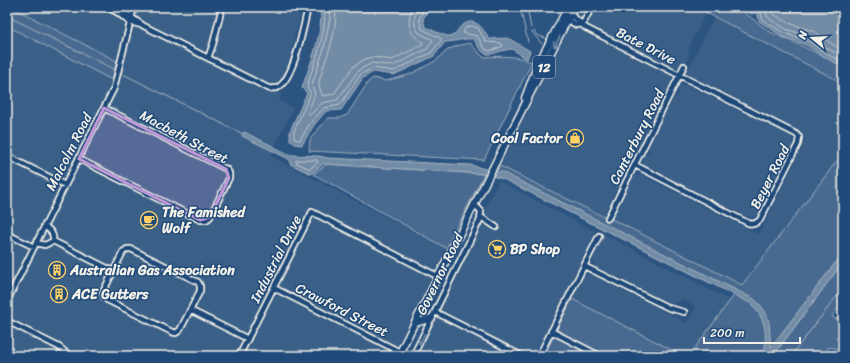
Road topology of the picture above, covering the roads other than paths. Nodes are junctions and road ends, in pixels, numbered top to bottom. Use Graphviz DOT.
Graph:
graph roads {
  1 [pos="106,7"];
  2 [pos="134,7"];
  3 [pos="222,7"];
  4 [pos="308,7"];
  5 [pos="568,7"];
  6 [pos="574,7"];
  7 [pos="592,7"];
  8 [pos="567,17"];
  9 [pos="131,19"];
  10 [pos="582,24"];
  11 [pos="208,58"];
  12 [pos="684,66"];
  13 [pos="680,76"];
  14 [pos="104,108"];
  15 [pos="7,156"];
  16 [pos="79,159"];
  17 [pos="635,165"];
  18 [pos="65,185"];
  19 [pos="474,204"];
  20 [pos="608,218"];
  21 [pos="480,220"];
  22 [pos="44,226"];
  23 [pos="496,227"];
  24 [pos="7,234"];
  25 [pos="599,236"];
  26 [pos="53,241"];
  27 [pos="35,245"];
  28 [pos="584,266"];
  29 [pos="113,271"];
  30 [pos="439,276"];
  31 [pos="274,288"];
  32 [pos="7,301"];
  33 [pos="190,310"];
  34 [pos="684,312"];
  35 [pos="434,315"];
  36 [pos="7,321"];
  37 [pos="415,323"];
  38 [pos="551,331"];
  39 [pos="248,339"];
  40 [pos="399,354"];
  41 [pos="70,356"];
  42 [pos="239,356"];
  43 [pos="413,356"];
  44 [pos="522,356"];
  45 [pos="539,356"];
  46 [pos="600,356"];
  1 -- 9 [label="street"];
  2 -- 9 [label="street, Malcolm Road"];
  3 -- 11 [label="street"];
  4 -- 11 [label="street"];
  5 -- 8 [label="main road, Governor Road / 12"];
  6 -- 8 [label="main road, Governor Road / 12"];
  7 -- 10 [label="street"];
  8 -- 10 [label="street, Bate Drive"];
  8 -- 19 [label="main road, Governor Road / 12"];
  9 -- 11 [label="street"];
  9 -- 14 [label="street, Malcolm Road"];
  10 -- 13 [label="street, Bate Drive"];
  12 -- 13 [label="street, Canterbury Road"];
  13 -- 17 [label="street, Canterbury Road"];
  13 -- 17 [label="street, Beyer Road"];
  14 -- 16 [label="street, Malcolm Road"];
  14 -- 16 [label="street, Macbeth Street"];
  15 -- 18 [label="street"];
  16 -- 18 [label="street, Malcolm Road"];
  17 -- 20 [label="street, Canterbury Road"];
  18 -- 22 [label="street, Malcolm Road"];
  19 -- 21 [label="street"];
  19 -- 30 [label="main road, Governor Road / 12"];
  21 -- 23 [label="street"];
  21 -- 35 [label="street, Governor Road"];
  22 -- 26 [label="street"];
  22 -- 27 [label="street, Malcolm Road"];
  24 -- 27 [label="street"];
  25 -- 28 [label="street"];
  26 -- 27 [label="street"];
  26 -- 29 [label="street"];
  27 -- 32 [label="street, Malcolm Road"];
  28 -- 34 [label="street"];
  28 -- 38 [label="street"];
  29 -- 33 [label="street"];
  29 -- 33 [label="street"];
  30 -- 31 [label="street, Industrial Drive"];
  30 -- 37 [label="main road, Governor Road / 12"];
  31 -- 39 [label="street, Industrial Drive"];
  31 -- 40 [label="street, Crawford Street"];
  33 -- 39 [label="street"];
  35 -- 37 [label="main road"];
  35 -- 43 [label="street, Governor Road, one-way"];
  35 -- 44 [label="street"];
  36 -- 41 [label="street"];
  37 -- 40 [label="main road, Governor Road / 12"];
  38 -- 45 [label="street"];
  38 -- 46 [label="street"];
  39 -- 42 [label="street, Industrial Drive"];
}
